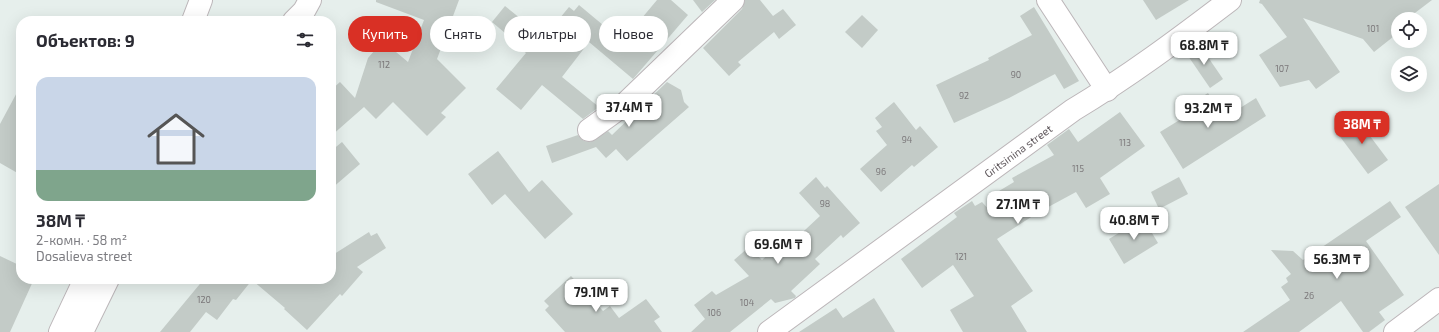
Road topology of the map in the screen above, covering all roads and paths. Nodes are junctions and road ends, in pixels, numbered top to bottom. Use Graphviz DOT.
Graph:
graph roads {
  1 [pos="201,0"];
  2 [pos="310,0"];
  3 [pos="734,0"];
  4 [pos="1048,0"];
  5 [pos="1230,0"];
  6 [pos="195,16"];
  7 [pos="299,16"];
  8 [pos="1107,90"];
  9 [pos="589,130"];
  10 [pos="83,284"];
  11 [pos="106,284"];
  12 [pos="1439,299"];
  13 [pos="60,332"];
  14 [pos="82,332"];
  15 [pos="769,332"];
  16 [pos="1395,332"];
  1 -- 6 [label="street"];
  2 -- 7 [label="street"];
  3 -- 9 [label="street"];
  4 -- 8 [label="street"];
  5 -- 8 [label="street, Gritsinina street"];
  8 -- 15 [label="street, Gritsinina street"];
  10 -- 13 [label="street"];
  11 -- 14 [label="street"];
  12 -- 16 [label="street"];
}
